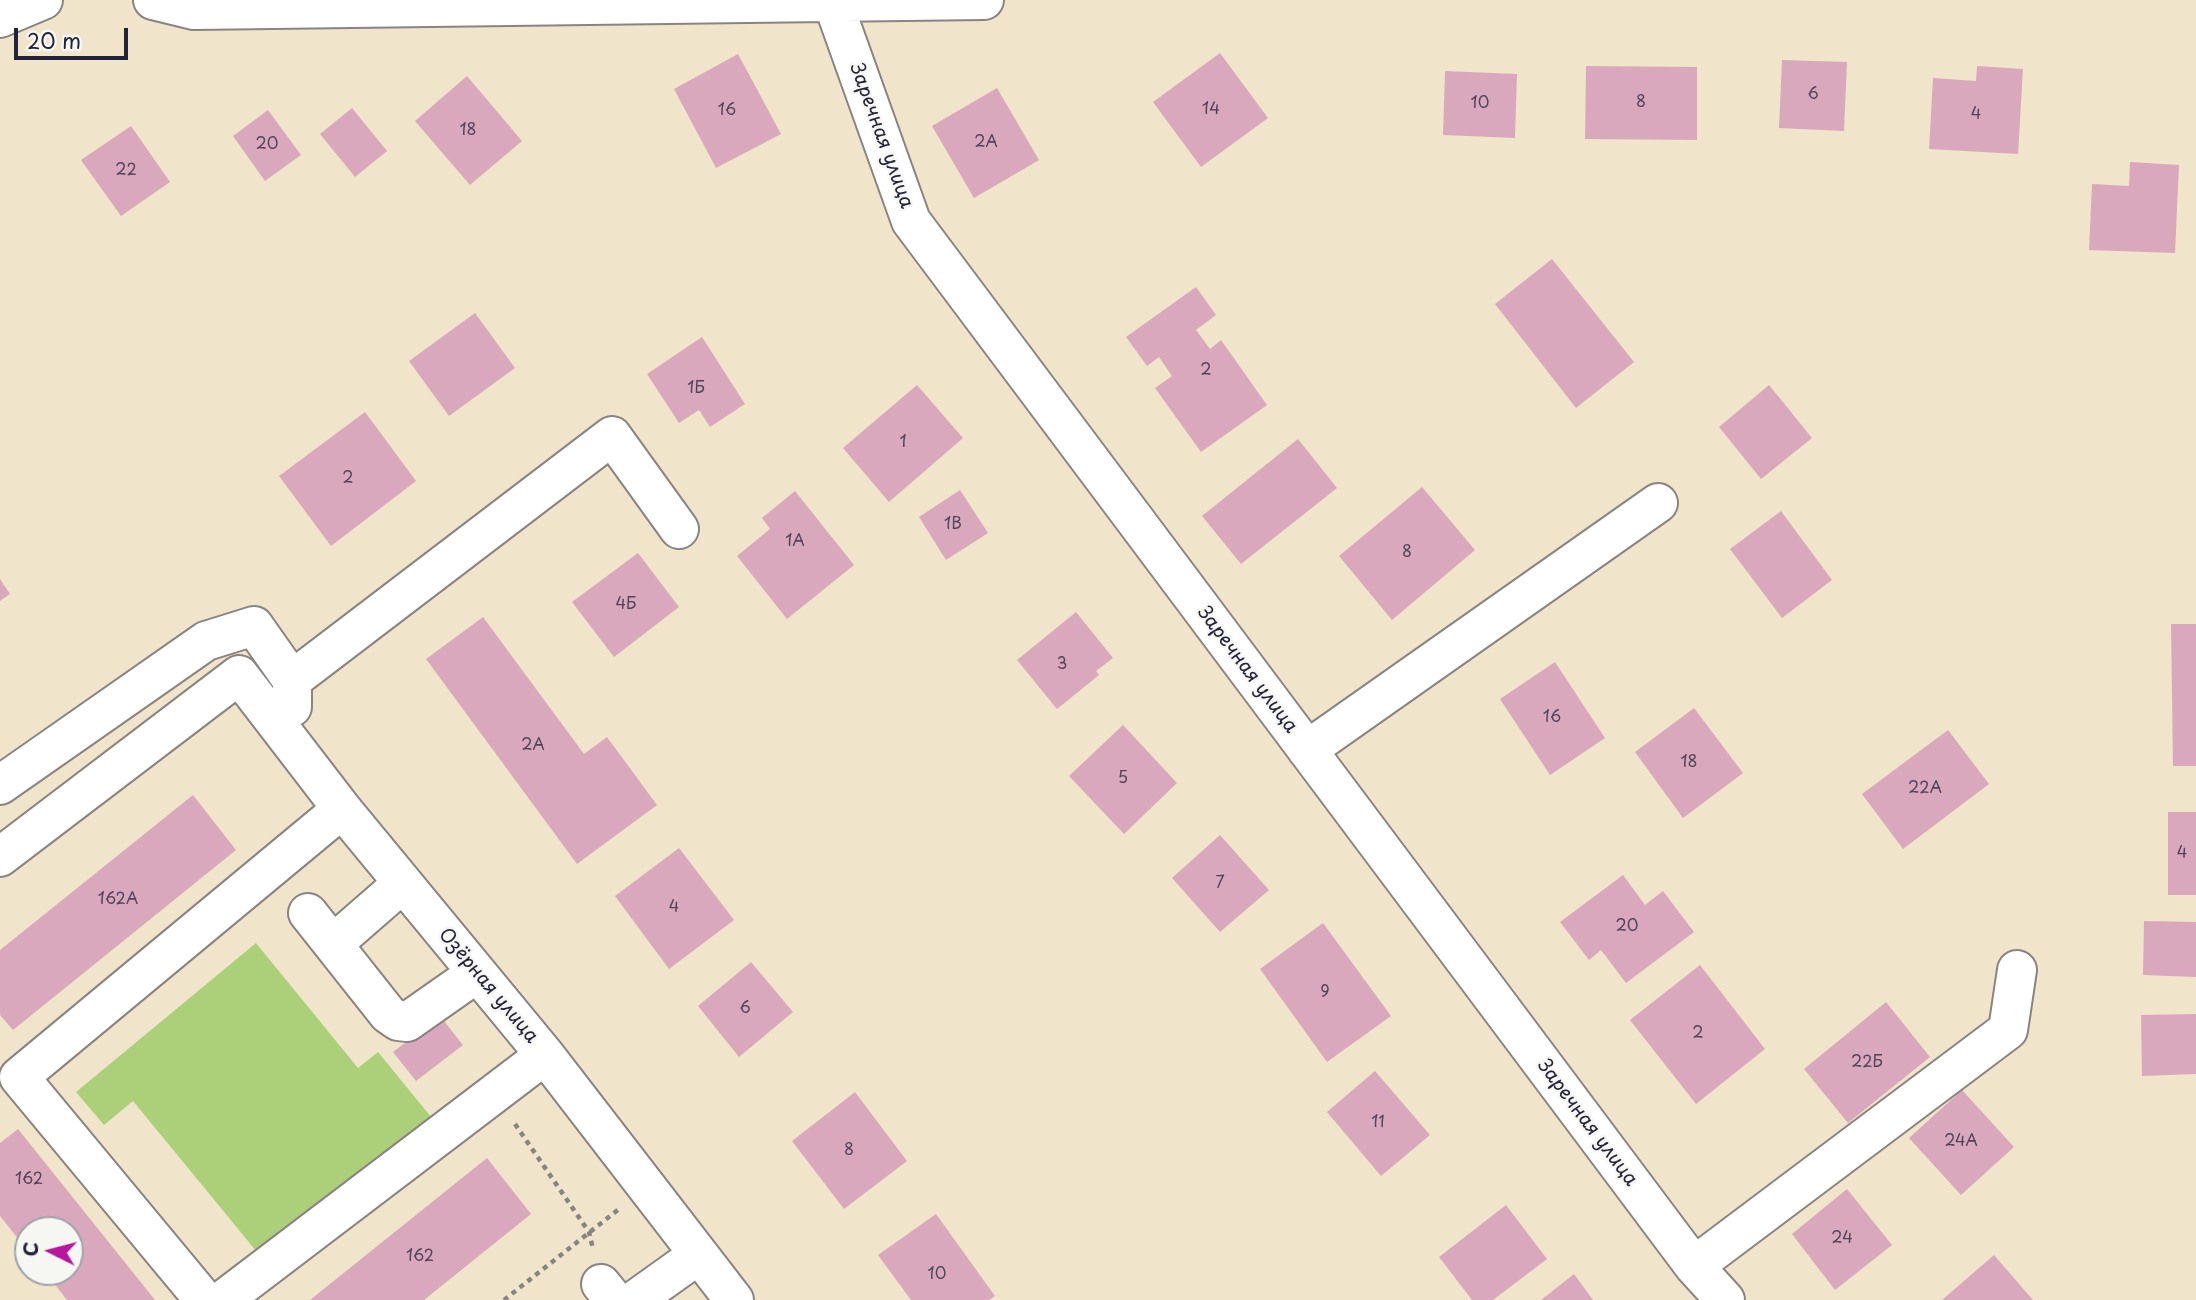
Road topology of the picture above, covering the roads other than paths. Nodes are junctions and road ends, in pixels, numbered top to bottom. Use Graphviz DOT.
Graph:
graph roads {
  1 [pos="43,0"];
  2 [pos="153,0"];
  3 [pos="984,0"];
  4 [pos="833,2"];
  5 [pos="479,3"];
  6 [pos="0,18"];
  7 [pos="1658,503"];
  8 [pos="679,529"];
  9 [pos="292,680"];
  10 [pos="293,744"];
  11 [pos="1307,750"];
  12 [pos="0,785"];
  13 [pos="342,809"];
  14 [pos="0,857"];
  15 [pos="403,883"];
  16 [pos="308,913"];
  17 [pos="333,944"];
  18 [pos="2017,970"];
  19 [pos="477,973"];
  20 [pos="545,1055"];
  21 [pos="9,1085"];
  22 [pos="698,1255"];
  23 [pos="1694,1266"];
  24 [pos="204,1300"];
  25 [pos="223,1300"];
  26 [pos="635,1300"];
  27 [pos="734,1300"];
  28 [pos="1726,1300"];
  1 -- 6 [label="street"];
  2 -- 5 [label="street"];
  3 -- 4 [label="street"];
  4 -- 5 [label="street"];
  4 -- 11 [label="street, Заречная улица"];
  7 -- 11 [label="street"];
  8 -- 9 [label="street"];
  9 -- 10 [label="street"];
  9 -- 12 [label="street"];
  10 -- 13 [label="street, Озёрная улица"];
  10 -- 14 [label="street, Озёрная улица"];
  11 -- 23 [label="street, Заречная улица"];
  13 -- 15 [label="street, Озёрная улица"];
  13 -- 21 [label="street"];
  15 -- 17 [label="street"];
  15 -- 19 [label="street, Озёрная улица"];
  16 -- 17 [label="street"];
  17 -- 19 [label="street"];
  18 -- 23 [label="street"];
  19 -- 20 [label="street, Озёрная улица"];
  20 -- 22 [label="street, Озёрная улица"];
  20 -- 25 [label="street"];
  21 -- 24 [label="street"];
  22 -- 26 [label="street"];
  22 -- 27 [label="street, Озёрная улица"];
  23 -- 28 [label="street, Заречная улица"];
}
